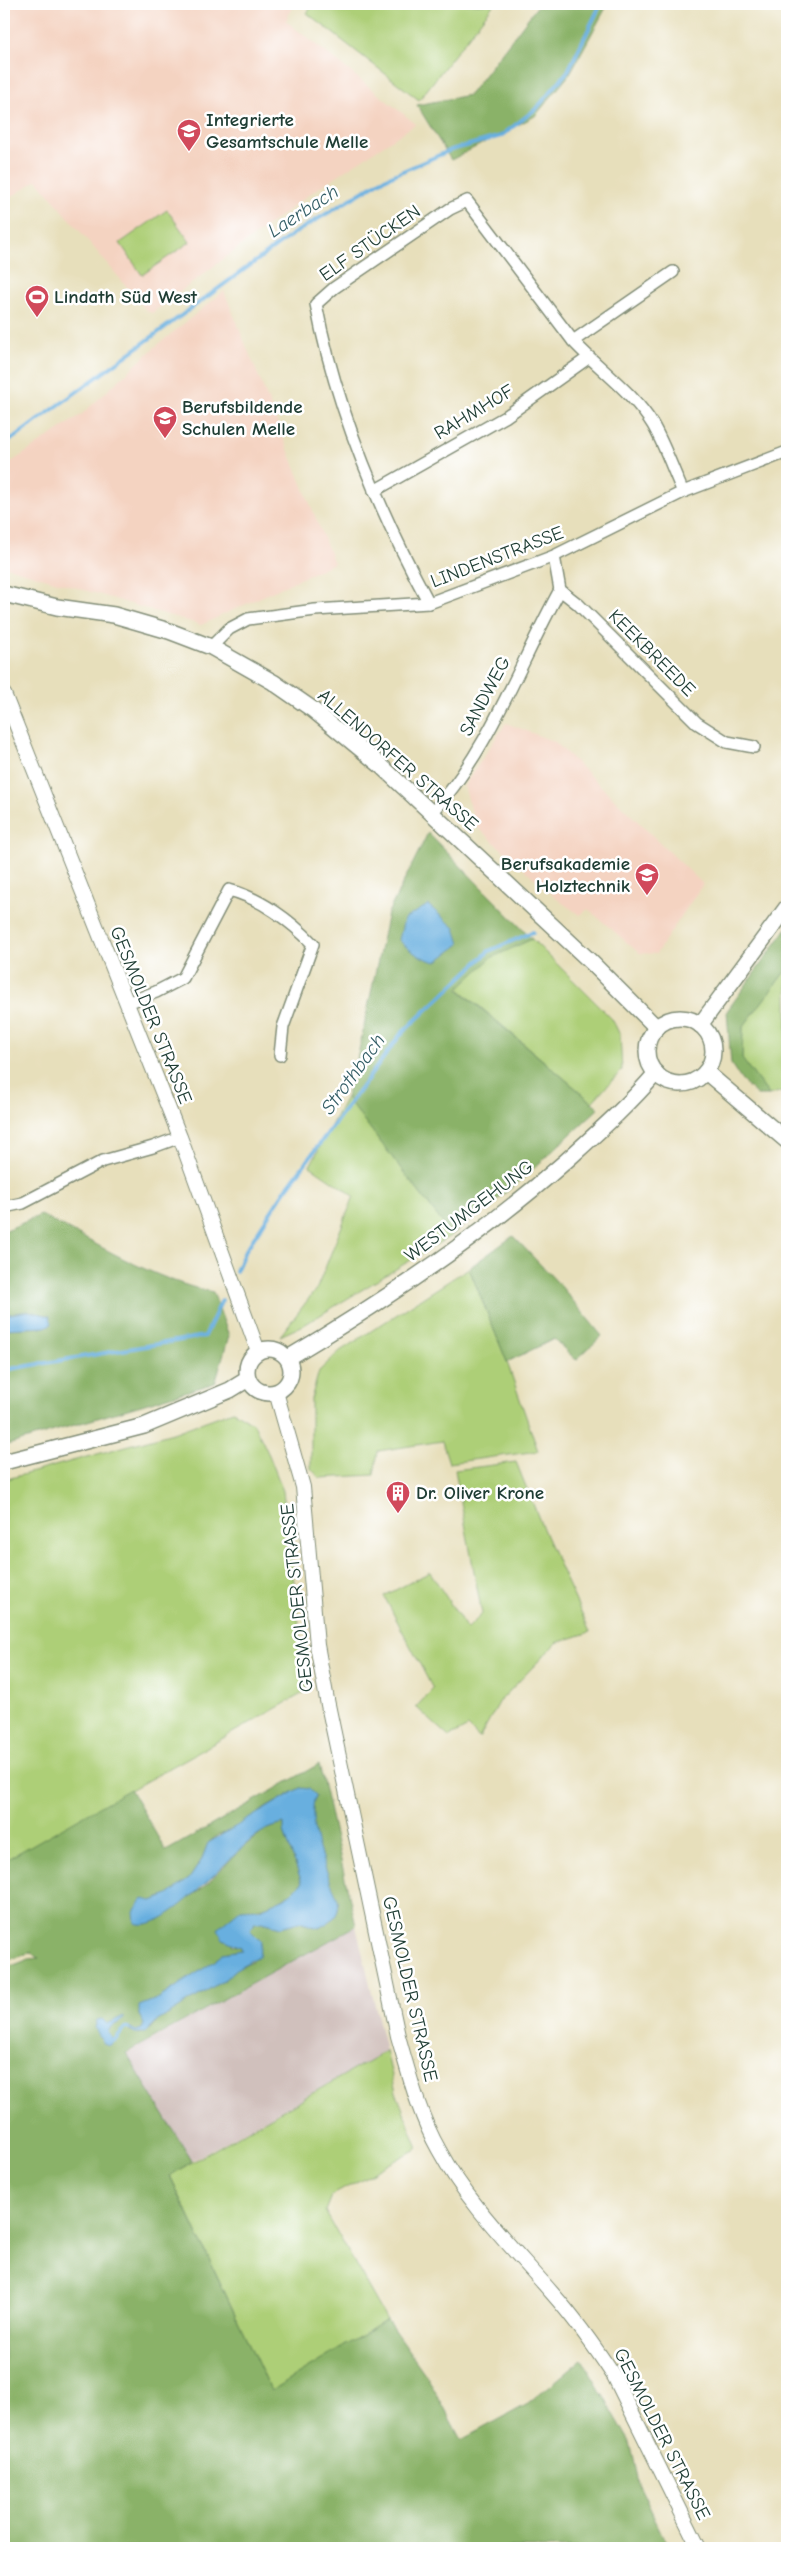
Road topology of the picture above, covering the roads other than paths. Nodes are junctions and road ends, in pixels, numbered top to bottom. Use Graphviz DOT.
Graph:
graph roads {
  1 [pos="673,272"];
  2 [pos="573,341"];
  3 [pos="588,358"];
  4 [pos="787,452"];
  5 [pos="374,491"];
  6 [pos="683,492"];
  7 [pos="554,556"];
  8 [pos="560,590"];
  9 [pos="4,594"];
  10 [pos="429,603"];
  11 [pos="211,647"];
  12 [pos="4,694"];
  13 [pos="754,747"];
  14 [pos="432,813"];
  15 [pos="787,907"];
  16 [pos="127,1003"];
  17 [pos="700,1025"];
  18 [pos="657,1028"];
  19 [pos="280,1056"];
  20 [pos="706,1072"];
  21 [pos="656,1073"];
  22 [pos="180,1137"];
  23 [pos="787,1141"];
  24 [pos="4,1206"];
  25 [pos="258,1352"];
  26 [pos="288,1358"];
  27 [pos="248,1379"];
  28 [pos="276,1392"];
  29 [pos="4,1462"];
  30 [pos="699,2548"];
  1 -- 2 [label="street"];
  2 -- 3 [label="street, ELF STÜCKEN"];
  2 -- 5 [label="street, ELF STÜCKEN"];
  3 -- 5 [label="street, RAHMHOF"];
  3 -- 6 [label="street, ELF STÜCKEN"];
  4 -- 6 [label="street, LINDENSTRASSE"];
  5 -- 10 [label="street, ELF STÜCKEN"];
  6 -- 7 [label="street, LINDENSTRASSE"];
  7 -- 8 [label="street"];
  7 -- 10 [label="street, LINDENSTRASSE"];
  8 -- 13 [label="street, KEEKBREEDE"];
  8 -- 14 [label="street, SANDWEG"];
  9 -- 11 [label="main road, ALLENDORFER STRASSE"];
  10 -- 11 [label="street, LINDENSTRASSE"];
  11 -- 14 [label="main road, ALLENDORFER STRASSE"];
  12 -- 16 [label="street, GESMOLDER STRASSE"];
  14 -- 18 [label="main road, ALLENDORFER STRASSE"];
  15 -- 17 [label="main road"];
  16 -- 19 [label="street"];
  16 -- 22 [label="street, GESMOLDER STRASSE"];
  17 -- 18 [label="main road"];
  17 -- 20 [label="main road"];
  18 -- 21 [label="main road"];
  20 -- 21 [label="main road"];
  20 -- 23 [label="main road"];
  21 -- 26 [label="main road, WESTUMGEHUNG"];
  22 -- 24 [label="street"];
  22 -- 25 [label="street, GESMOLDER STRASSE"];
  25 -- 26 [label="main road"];
  25 -- 27 [label="main road"];
  26 -- 28 [label="main road"];
  27 -- 28 [label="main road"];
  27 -- 29 [label="main road"];
  28 -- 30 [label="street, GESMOLDER STRASSE"];
}
